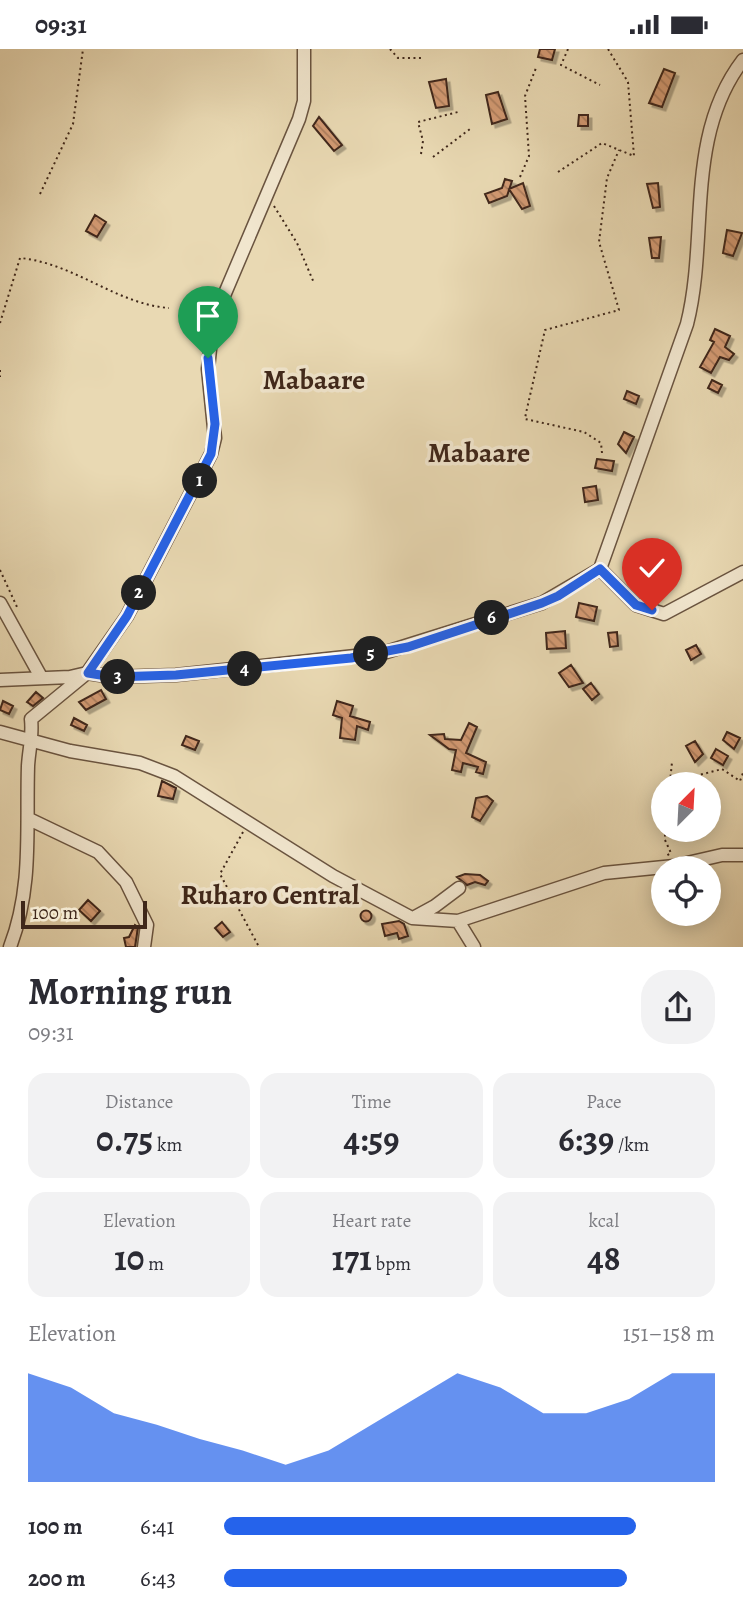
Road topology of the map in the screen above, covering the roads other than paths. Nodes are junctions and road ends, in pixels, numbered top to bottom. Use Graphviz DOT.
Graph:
graph roads {
  1 [pos="304,49"];
  2 [pos="743,61"];
  3 [pos="600,569"];
  4 [pos="743,572"];
  5 [pos="0,603"];
  6 [pos="88,673"];
  7 [pos="41,677"];
  8 [pos="0,680"];
  9 [pos="0,732"];
  10 [pos="33,739"];
  11 [pos="29,819"];
  12 [pos="743,855"];
  13 [pos="459,888"];
  14 [pos="412,918"];
  15 [pos="458,922"];
  16 [pos="10,947"];
  17 [pos="144,947"];
  18 [pos="474,947"];
  1 -- 6 [label="street"];
  2 -- 3 [label="street"];
  3 -- 4 [label="street"];
  3 -- 6 [label="street"];
  5 -- 7 [label="street"];
  6 -- 7 [label="street"];
  6 -- 10 [label="street"];
  7 -- 8 [label="street"];
  9 -- 10 [label="street"];
  10 -- 11 [label="street"];
  10 -- 14 [label="street"];
  11 -- 16 [label="street"];
  11 -- 17 [label="street"];
  12 -- 15 [label="street"];
  13 -- 14 [label="street"];
  14 -- 15 [label="street"];
  15 -- 18 [label="street"];
}
